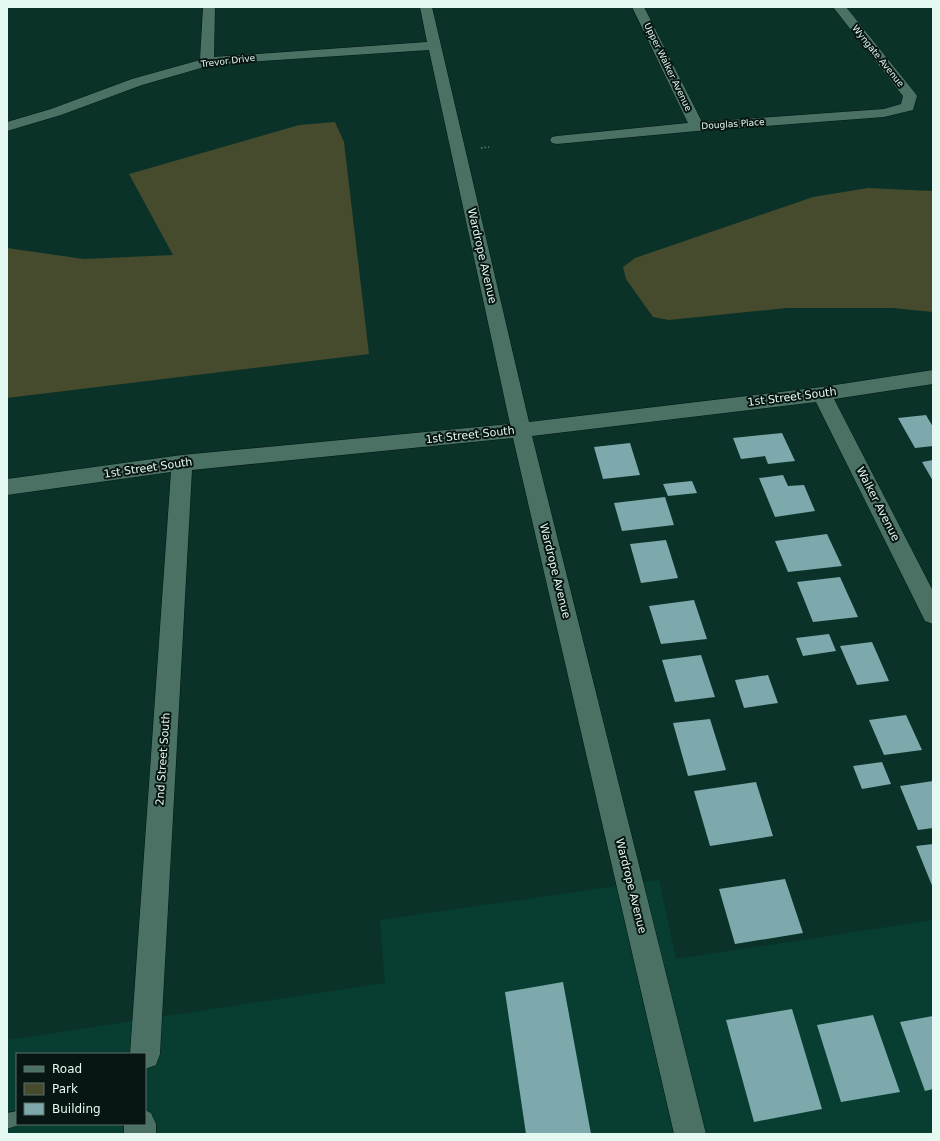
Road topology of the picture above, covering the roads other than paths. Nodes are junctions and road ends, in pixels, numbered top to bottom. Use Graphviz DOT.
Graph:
graph roads {
  1 [pos="209,7"];
  2 [pos="426,7"];
  3 [pos="638,7"];
  4 [pos="839,7"];
  5 [pos="434,46"];
  6 [pos="207,62"];
  7 [pos="908,106"];
  8 [pos="7,127"];
  9 [pos="697,127"];
  10 [pos="557,140"];
  11 [pos="933,378"];
  12 [pos="822,394"];
  13 [pos="521,430"];
  14 [pos="182,463"];
  15 [pos="7,488"];
  16 [pos="933,614"];
  17 [pos="145,1053"];
  18 [pos="690,1134"];
  1 -- 6 [label="street"];
  2 -- 5 [label="street, Wardrope Avenue"];
  3 -- 9 [label="street, Upper Walker Avenue"];
  4 -- 7 [label="street, Wyngate Avenue"];
  5 -- 6 [label="street, Trevor Drive"];
  5 -- 13 [label="street, Wardrope Avenue"];
  6 -- 8 [label="street, Trevor Drive"];
  7 -- 9 [label="street, Douglas Place"];
  9 -- 10 [label="street, Douglas Place"];
  11 -- 12 [label="street, 1st Street South"];
  12 -- 13 [label="street, 1st Street South"];
  12 -- 16 [label="street, Walker Avenue"];
  13 -- 14 [label="street, 1st Street South"];
  13 -- 18 [label="street, Wardrope Avenue"];
  14 -- 15 [label="street, 1st Street South"];
  14 -- 17 [label="street, 2nd Street South"];
}
